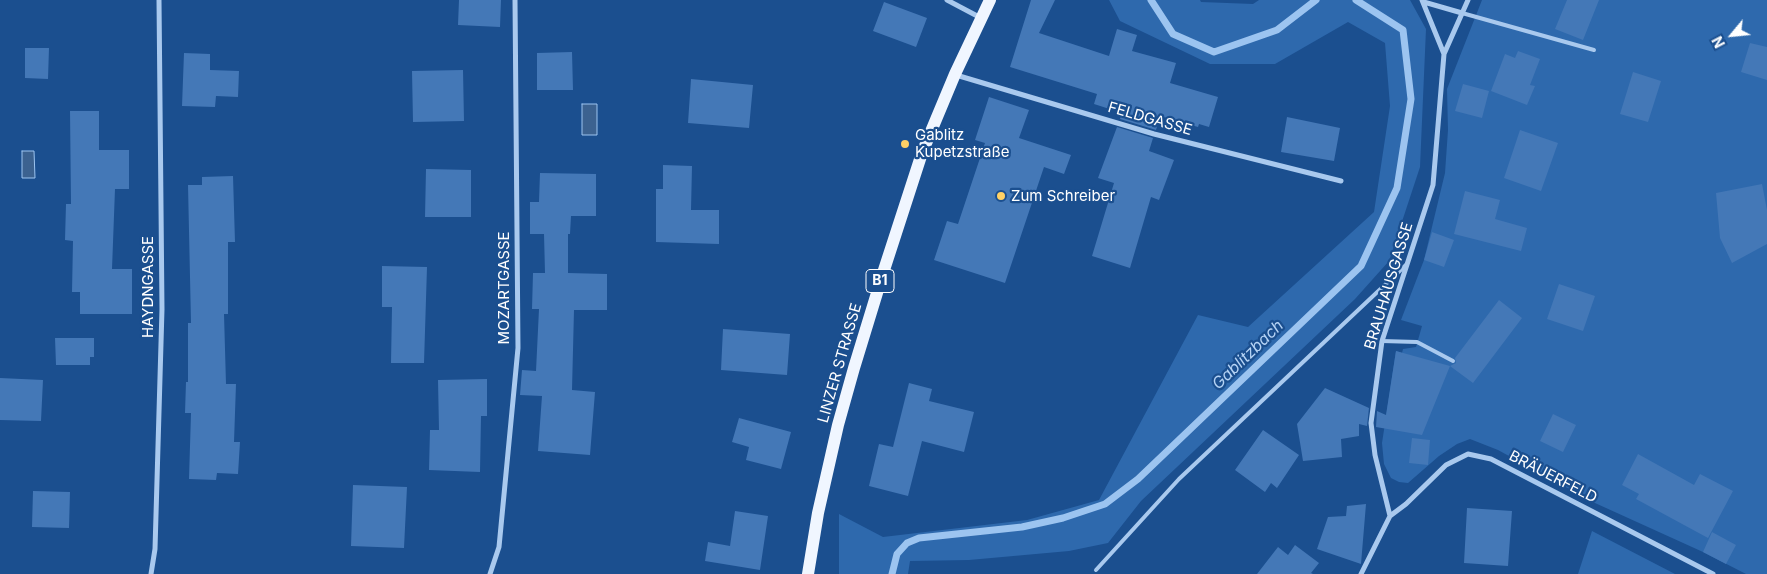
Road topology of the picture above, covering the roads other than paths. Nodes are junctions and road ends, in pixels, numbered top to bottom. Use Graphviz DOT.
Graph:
graph roads {
  1 [pos="159,0"];
  2 [pos="515,0"];
  3 [pos="947,0"];
  4 [pos="990,0"];
  5 [pos="1468,0"];
  6 [pos="1423,1"];
  7 [pos="1462,13"];
  8 [pos="981,18"];
  9 [pos="1594,50"];
  10 [pos="1444,54"];
  11 [pos="956,74"];
  12 [pos="1340,182"];
  13 [pos="1407,264"];
  14 [pos="1382,342"];
  15 [pos="1453,361"];
  16 [pos="1390,516"];
  17 [pos="1096,570"];
  18 [pos="151,574"];
  19 [pos="490,574"];
  20 [pos="808,574"];
  21 [pos="1361,574"];
  22 [pos="1713,574"];
  1 -- 18 [label="street, HAYDNGASSE"];
  2 -- 19 [label="street, MOZARTGASSE"];
  3 -- 8 [label="street"];
  4 -- 8 [label="main road, LINZER STRASSE / B1"];
  5 -- 7 [label="street"];
  6 -- 7 [label="street, BRAUHAUSGASSE"];
  6 -- 10 [label="street, BRAUHAUSGASSE"];
  7 -- 9 [label="lane"];
  7 -- 10 [label="street"];
  8 -- 11 [label="main road, LINZER STRASSE / B1"];
  10 -- 13 [label="street, BRAUHAUSGASSE"];
  11 -- 12 [label="street, FELDGASSE"];
  11 -- 20 [label="main road, LINZER STRASSE / B1"];
  13 -- 14 [label="street, BRAUHAUSGASSE"];
  13 -- 17 [label="lane"];
  14 -- 15 [label="lane"];
  14 -- 16 [label="street, BRAUHAUSGASSE"];
  16 -- 21 [label="street"];
  16 -- 22 [label="street, BRÄUERFELD"];
}
